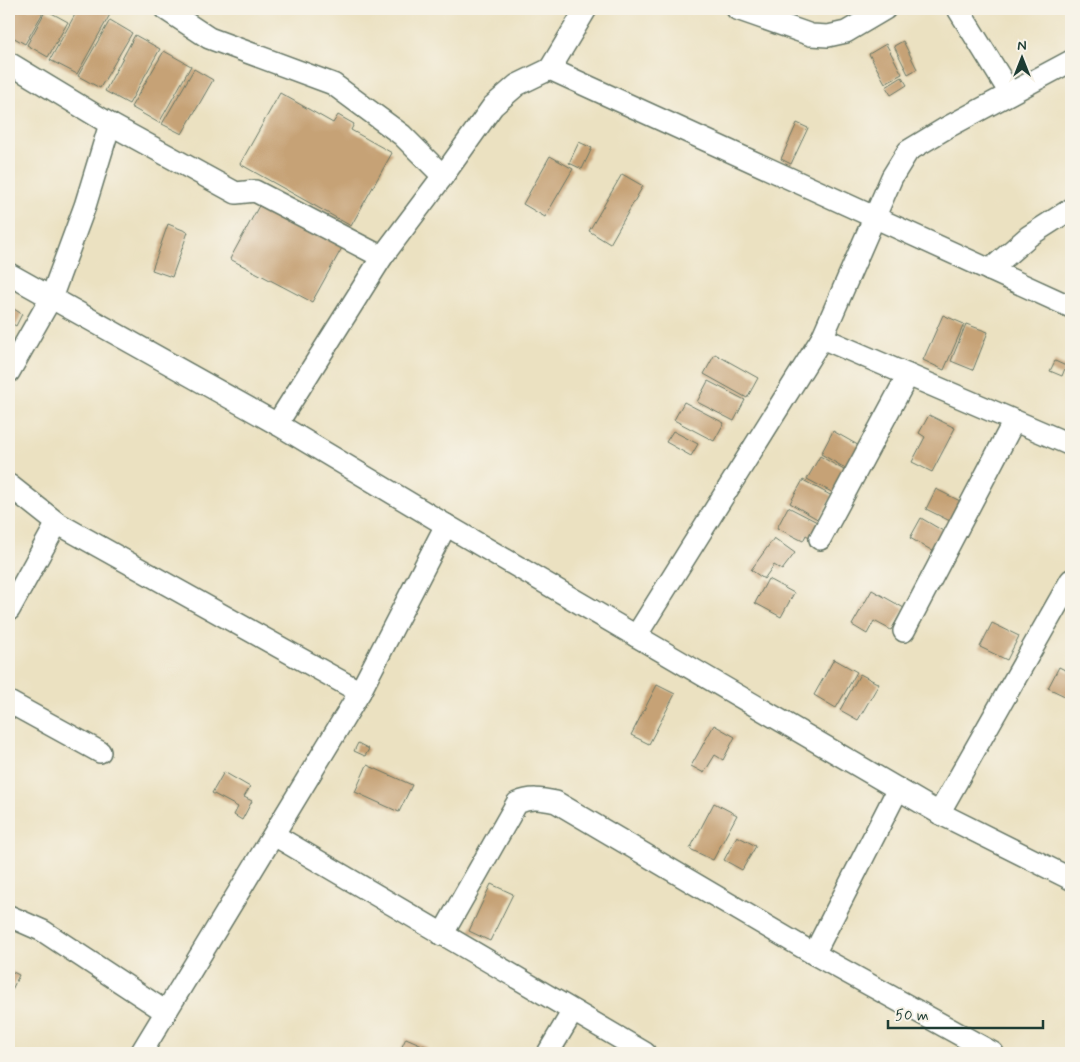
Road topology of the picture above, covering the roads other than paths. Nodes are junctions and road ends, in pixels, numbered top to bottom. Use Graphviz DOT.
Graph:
graph roads {
  1 [pos="165,9"];
  2 [pos="586,9"];
  3 [pos="737,9"];
  4 [pos="885,9"];
  5 [pos="958,9"];
  6 [pos="1071,61"];
  7 [pos="9,63"];
  8 [pos="550,69"];
  9 [pos="1010,93"];
  10 [pos="110,124"];
  11 [pos="443,176"];
  12 [pos="1071,209"];
  13 [pos="874,218"];
  14 [pos="382,257"];
  15 [pos="990,270"];
  16 [pos="9,274"];
  17 [pos="51,298"];
  18 [pos="1071,307"];
  19 [pos="822,338"];
  20 [pos="9,372"];
  21 [pos="908,375"];
  22 [pos="1014,421"];
  23 [pos="277,424"];
  24 [pos="1071,445"];
  25 [pos="9,485"];
  26 [pos="57,523"];
  27 [pos="446,524"];
  28 [pos="820,539"];
  29 [pos="1071,580"];
  30 [pos="9,610"];
  31 [pos="904,631"];
  32 [pos="636,636"];
  33 [pos="360,692"];
  34 [pos="9,702"];
  35 [pos="100,752"];
  36 [pos="898,789"];
  37 [pos="939,813"];
  38 [pos="274,835"];
  39 [pos="1071,880"];
  40 [pos="9,916"];
  41 [pos="442,935"];
  42 [pos="814,954"];
  43 [pos="573,1011"];
  44 [pos="166,1012"];
  45 [pos="141,1053"];
  46 [pos="548,1053"];
  47 [pos="645,1053"];
  48 [pos="992,1053"];
  1 -- 11 [label="street"];
  2 -- 8 [label="street"];
  3 -- 4 [label="street"];
  5 -- 9 [label="street"];
  6 -- 9 [label="street"];
  7 -- 10 [label="street"];
  8 -- 11 [label="street"];
  8 -- 13 [label="street"];
  9 -- 13 [label="street"];
  10 -- 14 [label="street"];
  10 -- 17 [label="street"];
  11 -- 14 [label="street"];
  12 -- 15 [label="street"];
  13 -- 15 [label="street"];
  13 -- 19 [label="street"];
  14 -- 23 [label="street"];
  15 -- 18 [label="street"];
  16 -- 17 [label="street"];
  17 -- 20 [label="street"];
  17 -- 23 [label="street"];
  19 -- 21 [label="street"];
  19 -- 32 [label="street"];
  21 -- 22 [label="street"];
  21 -- 28 [label="street"];
  22 -- 24 [label="street"];
  22 -- 31 [label="street"];
  23 -- 27 [label="street"];
  25 -- 26 [label="street"];
  26 -- 30 [label="street"];
  26 -- 33 [label="street"];
  27 -- 32 [label="street"];
  27 -- 33 [label="street"];
  29 -- 37 [label="street"];
  32 -- 36 [label="street"];
  33 -- 38 [label="street"];
  34 -- 35 [label="street"];
  36 -- 37 [label="street"];
  36 -- 42 [label="street"];
  37 -- 39 [label="street"];
  38 -- 41 [label="street"];
  38 -- 44 [label="street"];
  40 -- 44 [label="street"];
  41 -- 42 [label="street"];
  41 -- 43 [label="street"];
  42 -- 48 [label="street"];
  43 -- 46 [label="street"];
  43 -- 47 [label="street"];
  44 -- 45 [label="street"];
}
